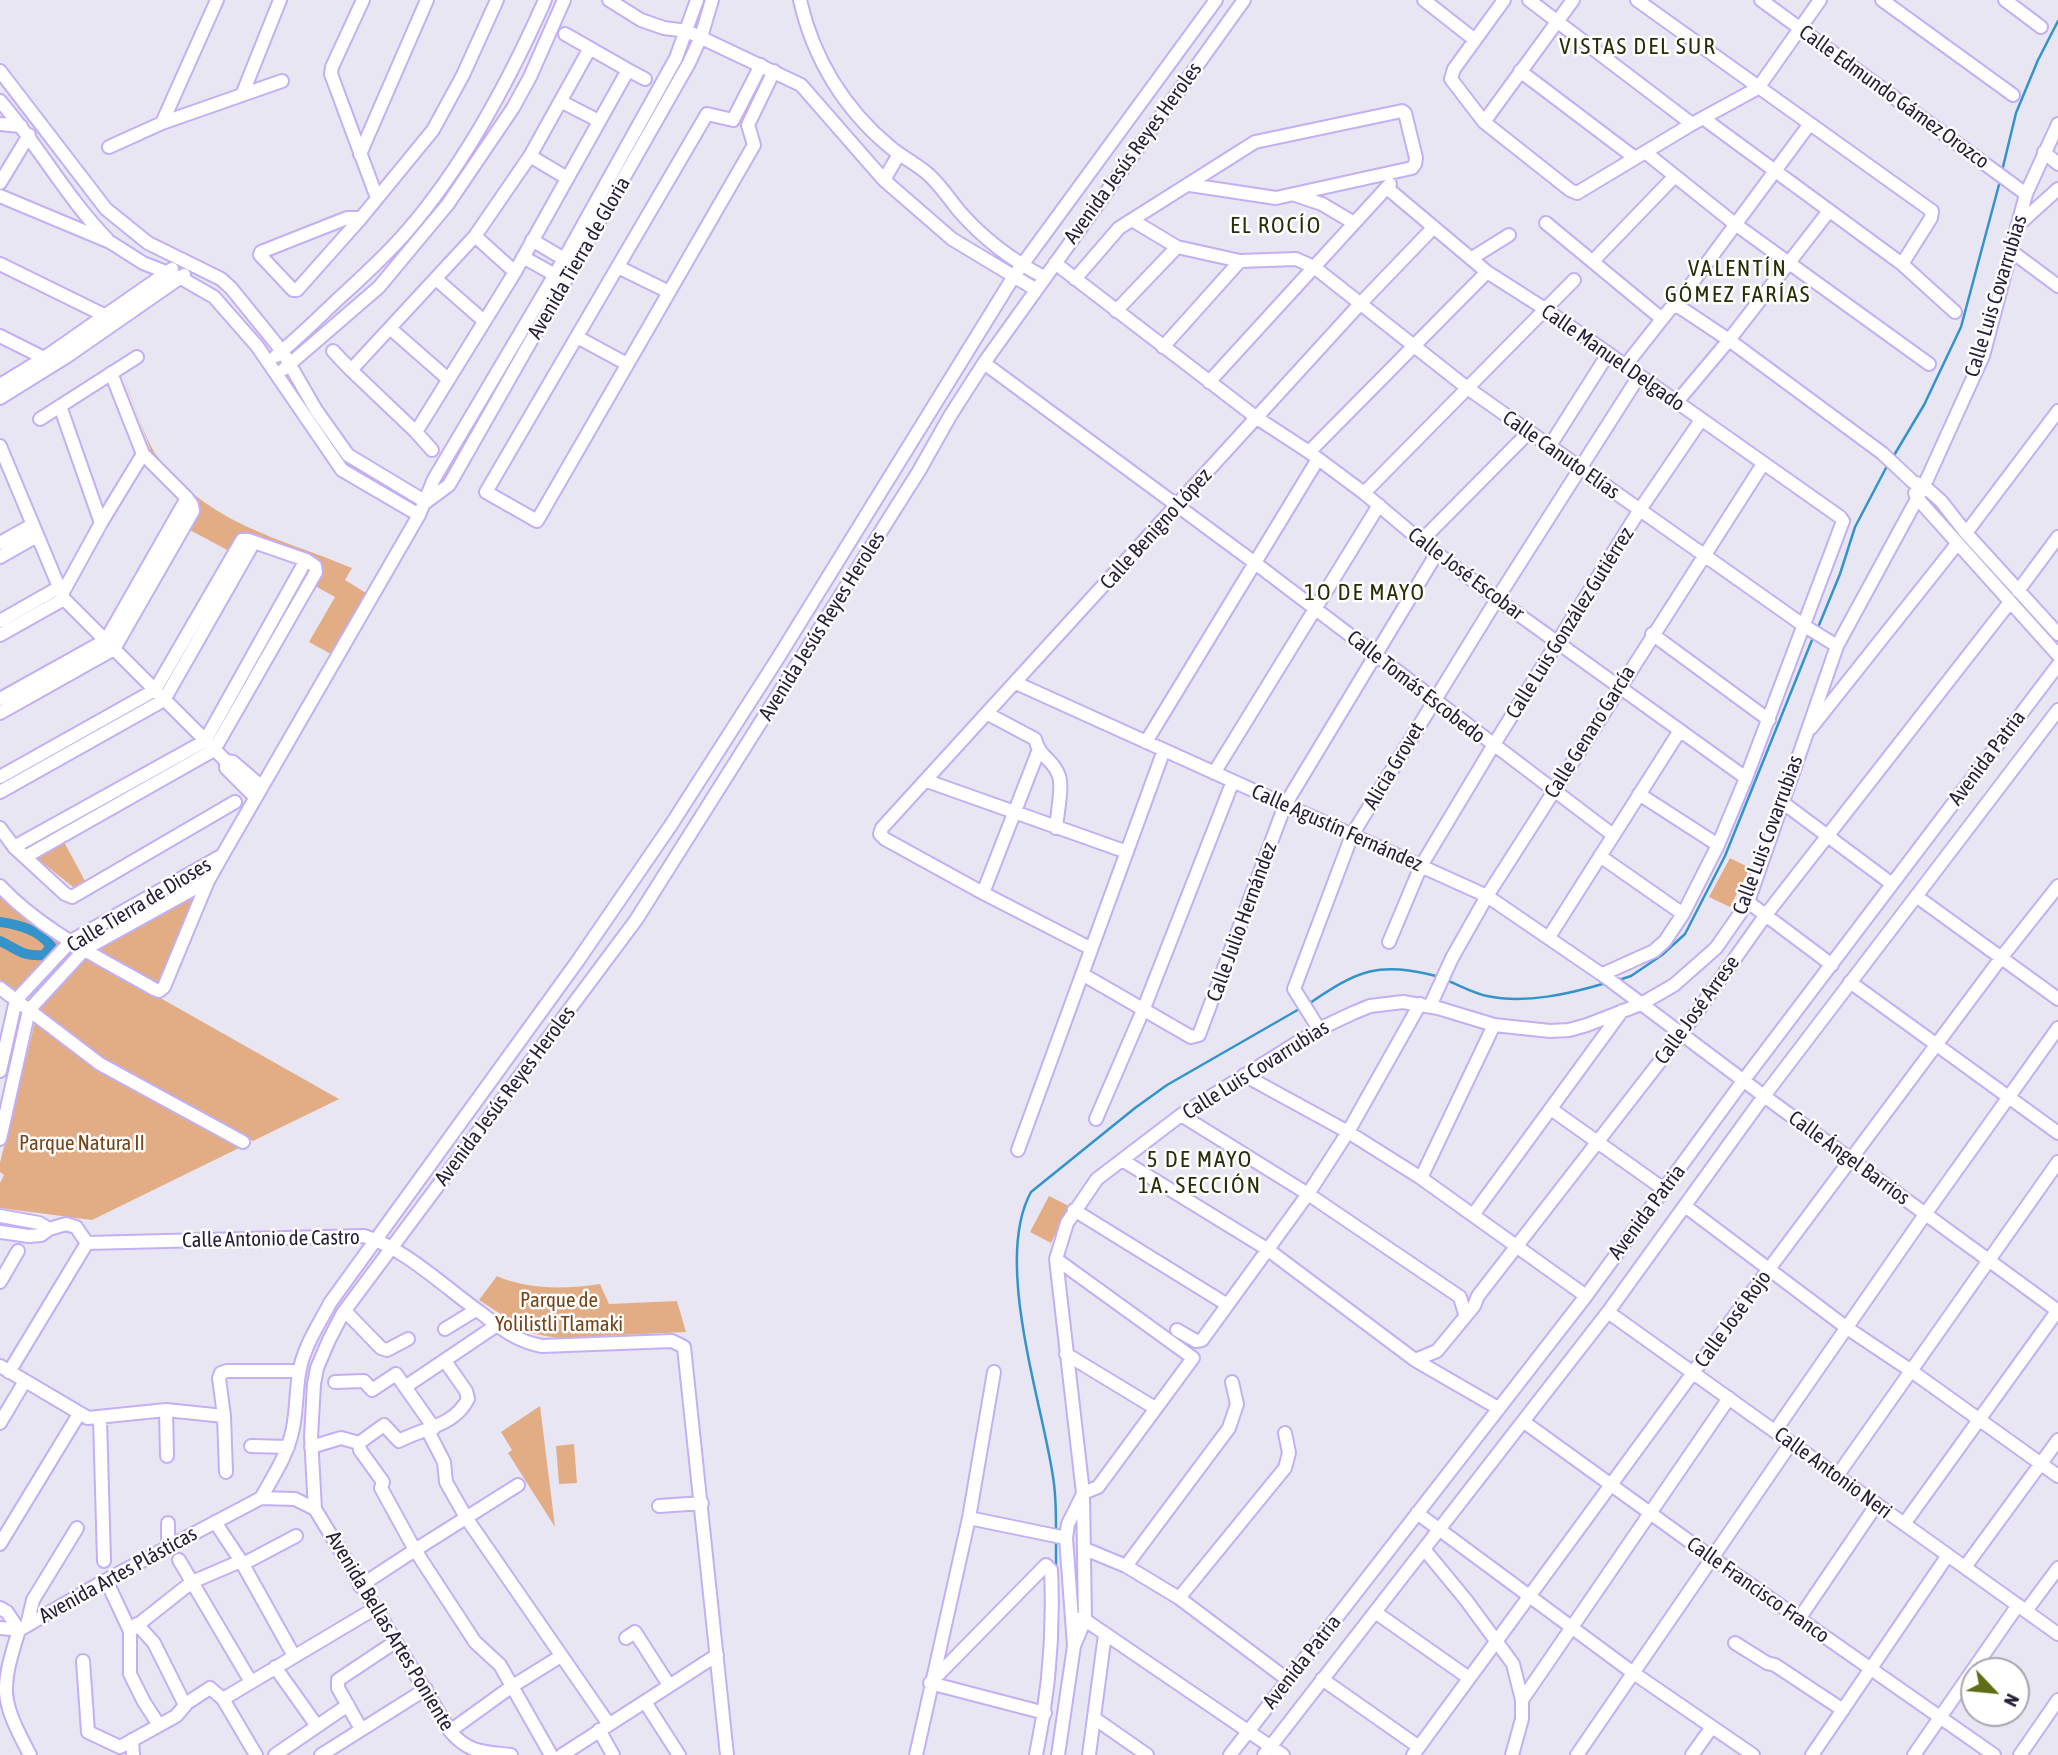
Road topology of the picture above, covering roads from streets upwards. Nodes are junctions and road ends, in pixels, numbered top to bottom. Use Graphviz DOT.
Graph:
graph roads {
  1 [pos="217,0"];
  2 [pos="280,0"];
  3 [pos="363,0"];
  4 [pos="427,0"];
  5 [pos="497,0"];
  6 [pos="545,0"];
  7 [pos="564,0"];
  8 [pos="609,0"];
  9 [pos="697,0"];
  10 [pos="712,0"];
  11 [pos="800,0"];
  12 [pos="1216,0"];
  13 [pos="1244,0"];
  14 [pos="1504,0"];
  15 [pos="1529,0"];
  16 [pos="1573,0"];
  17 [pos="1637,0"];
  18 [pos="1761,0"];
  19 [pos="1820,0"];
  20 [pos="1882,0"];
  21 [pos="2005,0"];
  22 [pos="1430,2"];
  23 [pos="1651,4"];
  24 [pos="1557,21"];
  25 [pos="2041,27"];
  26 [pos="1800,29"];
  27 [pos="687,31"];
  28 [pos="565,34"];
  29 [pos="701,37"];
  30 [pos="1475,40"];
  31 [pos="590,48"];
  32 [pos="761,65"];
  33 [pos="628,69"];
  34 [pos="0,71"];
  35 [pos="774,71"];
  36 [pos="1520,71"];
  37 [pos="645,79"];
  38 [pos="282,81"];
  39 [pos="1758,88"];
  40 [pos="242,95"];
  41 [pos="2013,95"];
  42 [pos="0,101"];
  43 [pos="562,102"];
  44 [pos="599,121"];
  45 [pos="1697,121"];
  46 [pos="1484,122"];
  47 [pos="162,123"];
  48 [pos="0,124"];
  49 [pos="2058,124"];
  50 [pos="1809,125"];
  51 [pos="25,130"];
  52 [pos="109,148"];
  53 [pos="2044,152"];
  54 [pos="360,154"];
  55 [pos="899,154"];
  56 [pos="1640,155"];
  57 [pos="530,156"];
  58 [pos="2058,164"];
  59 [pos="1402,170"];
  60 [pos="1775,171"];
  61 [pos="1675,176"];
  62 [pos="567,178"];
  63 [pos="884,180"];
  64 [pos="0,183"];
  65 [pos="1190,185"];
  66 [pos="1387,187"];
  67 [pos="2058,189"];
  68 [pos="2026,194"];
  69 [pos="1294,195"];
  70 [pos="0,196"];
  71 [pos="377,198"];
  72 [pos="1829,211"];
  73 [pos="361,218"];
  74 [pos="1132,220"];
  75 [pos="1354,223"];
  76 [pos="1546,223"];
  77 [pos="1735,225"];
  78 [pos="2017,226"];
  79 [pos="1434,227"];
  80 [pos="1509,235"];
  81 [pos="475,236"];
  82 [pos="532,240"];
  83 [pos="110,242"];
  84 [pos="1177,247"];
  85 [pos="2011,251"];
  86 [pos="523,257"];
  87 [pos="1472,258"];
  88 [pos="564,259"];
  89 [pos="1240,261"];
  90 [pos="1593,261"];
  91 [pos="189,262"];
  92 [pos="1788,262"];
  93 [pos="1055,263"];
  94 [pos="0,264"];
  95 [pos="1902,264"];
  96 [pos="618,267"];
  97 [pos="1314,267"];
  98 [pos="1018,271"];
  99 [pos="515,272"];
  100 [pos="1487,272"];
  101 [pos="175,275"];
  102 [pos="555,275"];
  103 [pos="1044,277"];
  104 [pos="436,279"];
  105 [pos="1075,279"];
  106 [pos="1574,280"];
  107 [pos="2058,286"];
  108 [pos="1035,289"];
  109 [pos="669,292"];
  110 [pos="1678,302"];
  111 [pos="1359,305"];
  112 [pos="1545,309"];
  113 [pos="1116,311"];
  114 [pos="1955,312"];
  115 [pos="106,316"];
  116 [pos="1662,319"];
  117 [pos="484,321"];
  118 [pos="391,328"];
  119 [pos="0,336"];
  120 [pos="577,337"];
  121 [pos="1729,340"];
  122 [pos="1412,346"];
  123 [pos="1163,347"];
  124 [pos="282,351"];
  125 [pos="333,351"];
  126 [pos="1608,354"];
  127 [pos="137,357"];
  128 [pos="44,358"];
  129 [pos="269,362"];
  130 [pos="984,363"];
  131 [pos="1929,364"];
  132 [pos="290,365"];
  133 [pos="627,365"];
  134 [pos="1625,366"];
  135 [pos="351,370"];
  136 [pos="111,373"];
  137 [pos="277,374"];
  138 [pos="1639,376"];
  139 [pos="448,379"];
  140 [pos="1209,382"];
  141 [pos="0,385"];
  142 [pos="1466,387"];
  143 [pos="0,398"];
  144 [pos="1676,403"];
  145 [pos="60,406"];
  146 [pos="2058,411"];
  147 [pos="1257,418"];
  148 [pos="40,419"];
  149 [pos="1701,420"];
  150 [pos="416,432"];
  151 [pos="1529,432"];
  152 [pos="0,446"];
  153 [pos="1549,447"];
  154 [pos="432,450"];
  155 [pos="143,454"];
  156 [pos="1313,456"];
  157 [pos="1763,464"];
  158 [pos="1580,469"];
  159 [pos="4,470"];
  160 [pos="1915,482"];
  161 [pos="1364,493"];
  162 [pos="187,498"];
  163 [pos="1916,498"];
  164 [pos="426,502"];
  165 [pos="1178,505"];
  166 [pos="1378,505"];
  167 [pos="1639,511"];
  168 [pos="419,515"];
  169 [pos="100,523"];
  170 [pos="35,531"];
  171 [pos="1966,533"];
  172 [pos="2058,537"];
  173 [pos="248,541"];
  174 [pos="1420,541"];
  175 [pos="0,543"];
  176 [pos="1957,544"];
  177 [pos="1437,553"];
  178 [pos="1703,554"];
  179 [pos="0,557"];
  180 [pos="306,559"];
  181 [pos="1255,563"];
  182 [pos="2018,590"];
  183 [pos="61,594"];
  184 [pos="1497,599"];
  185 [pos="2010,602"];
  186 [pos="1314,608"];
  187 [pos="0,621"];
  188 [pos="1805,626"];
  189 [pos="1652,634"];
  190 [pos="2058,634"];
  191 [pos="0,635"];
  192 [pos="1557,643"];
  193 [pos="1832,643"];
  194 [pos="110,645"];
  195 [pos="1375,655"];
  196 [pos="2058,655"];
  197 [pos="2058,665"];
  198 [pos="1016,683"];
  199 [pos="1618,688"];
  200 [pos="155,690"];
  201 [pos="0,699"];
  202 [pos="164,700"];
  203 [pos="1434,701"];
  204 [pos="2058,710"];
  205 [pos="0,713"];
  206 [pos="988,714"];
  207 [pos="1769,720"];
  208 [pos="1679,732"];
  209 [pos="1804,736"];
  210 [pos="1146,743"];
  211 [pos="210,745"];
  212 [pos="1493,746"];
  213 [pos="1164,750"];
  214 [pos="1038,752"];
  215 [pos="1214,773"];
  216 [pos="0,777"];
  217 [pos="1745,778"];
  218 [pos="927,781"];
  219 [pos="1233,781"];
  220 [pos="1553,791"];
  221 [pos="0,792"];
  222 [pos="258,792"];
  223 [pos="1639,794"];
  224 [pos="235,802"];
  225 [pos="1782,802"];
  226 [pos="1285,805"];
  227 [pos="1015,814"];
  228 [pos="671,825"];
  229 [pos="0,828"];
  230 [pos="1056,828"];
  231 [pos="1352,835"];
  232 [pos="1613,835"];
  233 [pos="1828,838"];
  234 [pos="688,839"];
  235 [pos="1718,845"];
  236 [pos="14,848"];
  237 [pos="1127,852"];
  238 [pos="222,856"];
  239 [pos="1600,856"];
  240 [pos="25,857"];
  241 [pos="1421,866"];
  242 [pos="208,881"];
  243 [pos="1892,884"];
  244 [pos="0,886"];
  245 [pos="2058,886"];
  246 [pos="983,893"];
  247 [pos="1486,895"];
  248 [pos="1916,896"];
  249 [pos="1748,902"];
  250 [pos="1684,914"];
  251 [pos="1765,916"];
  252 [pos="1549,937"];
  253 [pos="71,941"];
  254 [pos="1389,942"];
  255 [pos="1090,948"];
  256 [pos="85,949"];
  257 [pos="2001,958"];
  258 [pos="1832,965"];
  259 [pos="1082,974"];
  260 [pos="1605,976"];
  261 [pos="1850,982"];
  262 [pos="0,988"];
  263 [pos="2058,999"];
  264 [pos="16,1000"];
  265 [pos="1638,1001"];
  266 [pos="1425,1005"];
  267 [pos="1144,1008"];
  268 [pos="29,1010"];
  269 [pos="1622,1011"];
  270 [pos="1494,1024"];
  271 [pos="1316,1025"];
  272 [pos="2058,1028"];
  273 [pos="1682,1033"];
  274 [pos="1937,1044"];
  275 [pos="0,1071"];
  276 [pos="1244,1075"];
  277 [pos="1743,1081"];
  278 [pos="1764,1096"];
  279 [pos="2009,1097"];
  280 [pos="1551,1109"];
  281 [pos="1181,1115"];
  282 [pos="1096,1119"];
  283 [pos="1348,1132"];
  284 [pos="2058,1133"];
  285 [pos="0,1139"];
  286 [pos="243,1142"];
  287 [pos="1598,1142"];
  288 [pos="1018,1150"];
  289 [pos="1122,1160"];
  290 [pos="1851,1161"];
  291 [pos="2058,1162"];
  292 [pos="1421,1178"];
  293 [pos="1664,1190"];
  294 [pos="1308,1194"];
  295 [pos="1685,1206"];
  296 [pos="1074,1210"];
  297 [pos="1926,1213"];
  298 [pos="1473,1215"];
  299 [pos="0,1216"];
  300 [pos="49,1228"];
  301 [pos="0,1231"];
  302 [pos="376,1240"];
  303 [pos="87,1243"];
  304 [pos="391,1247"];
  305 [pos="1518,1247"];
  306 [pos="1267,1250"];
  307 [pos="18,1251"];
  308 [pos="1056,1259"];
  309 [pos="1988,1259"];
  310 [pos="1769,1269"];
  311 [pos="0,1282"];
  312 [pos="1478,1296"];
  313 [pos="1586,1296"];
  314 [pos="1460,1297"];
  315 [pos="1226,1304"];
  316 [pos="476,1310"];
  317 [pos="2058,1310"];
  318 [pos="345,1311"];
  319 [pos="1608,1312"];
  320 [pos="1465,1314"];
  321 [pos="497,1325"];
  322 [pos="1847,1328"];
  323 [pos="445,1329"];
  324 [pos="1177,1329"];
  325 [pos="408,1339"];
  326 [pos="1437,1351"];
  327 [pos="1066,1354"];
  328 [pos="448,1359"];
  329 [pos="1415,1360"];
  330 [pos="5,1369"];
  331 [pos="1910,1370"];
  332 [pos="299,1371"];
  333 [pos="995,1372"];
  334 [pos="1693,1373"];
  335 [pos="1440,1375"];
  336 [pos="25,1381"];
  337 [pos="1232,1382"];
  338 [pos="325,1383"];
  339 [pos="404,1387"];
  340 [pos="1729,1398"];
  341 [pos="1155,1408"];
  342 [pos="1497,1408"];
  343 [pos="166,1410"];
  344 [pos="79,1414"];
  345 [pos="224,1416"];
  346 [pos="100,1418"];
  347 [pos="1979,1420"];
  348 [pos="1524,1422"];
  349 [pos="0,1423"];
  350 [pos="431,1429"];
  351 [pos="1775,1432"];
  352 [pos="1286,1433"];
  353 [pos="2058,1440"];
  354 [pos="359,1443"];
  355 [pos="1791,1443"];
  356 [pos="251,1446"];
  357 [pos="288,1447"];
  358 [pos="311,1447"];
  359 [pos="167,1456"];
  360 [pos="2041,1464"];
  361 [pos="226,1472"];
  362 [pos="1838,1476"];
  363 [pos="2058,1476"];
  364 [pos="518,1485"];
  365 [pos="1610,1485"];
  366 [pos="1083,1493"];
  367 [pos="261,1498"];
  368 [pos="702,1503"];
  369 [pos="1877,1504"];
  370 [pos="659,1506"];
  371 [pos="315,1509"];
  372 [pos="1417,1513"];
  373 [pos="1651,1514"];
  374 [pos="968,1518"];
  375 [pos="467,1519"];
  376 [pos="215,1522"];
  377 [pos="168,1523"];
  378 [pos="1904,1524"];
  379 [pos="77,1528"];
  380 [pos="1439,1530"];
  381 [pos="296,1536"];
  382 [pos="1063,1537"];
  383 [pos="0,1545"];
  384 [pos="169,1547"];
  385 [pos="415,1549"];
  386 [pos="1085,1549"];
  387 [pos="1424,1549"];
  388 [pos="1948,1555"];
  389 [pos="1711,1557"];
  390 [pos="104,1560"];
  391 [pos="180,1560"];
  392 [pos="242,1562"];
  393 [pos="1126,1566"];
  394 [pos="1965,1567"];
  395 [pos="2058,1568"];
  396 [pos="106,1580"];
  397 [pos="192,1582"];
  398 [pos="360,1586"];
  399 [pos="1530,1596"];
  400 [pos="1179,1598"];
  401 [pos="0,1608"];
  402 [pos="2022,1608"];
  403 [pos="374,1609"];
  404 [pos="1375,1612"];
  405 [pos="1079,1619"];
  406 [pos="1800,1619"];
  407 [pos="23,1627"];
  408 [pos="134,1627"];
  409 [pos="1572,1627"];
  410 [pos="0,1628"];
  411 [pos="1105,1634"];
  412 [pos="2058,1634"];
  413 [pos="626,1638"];
  414 [pos="1496,1641"];
  415 [pos="395,1642"];
  416 [pos="1735,1643"];
  417 [pos="560,1653"];
  418 [pos="718,1655"];
  419 [pos="294,1656"];
  420 [pos="83,1661"];
  421 [pos="275,1667"];
  422 [pos="1870,1669"];
  423 [pos="1632,1672"];
  424 [pos="1469,1678"];
  425 [pos="1322,1679"];
  426 [pos="1288,1680"];
  427 [pos="251,1682"];
  428 [pos="930,1683"];
  429 [pos="669,1685"];
  430 [pos="511,1687"];
  431 [pos="426,1689"];
  432 [pos="223,1699"];
  433 [pos="1522,1700"];
  434 [pos="2058,1700"];
  435 [pos="645,1702"];
  436 [pos="348,1705"];
  437 [pos="183,1708"];
  438 [pos="1843,1710"];
  439 [pos="1045,1713"];
  440 [pos="1940,1717"];
  441 [pos="1094,1718"];
  442 [pos="159,1725"];
  443 [pos="317,1726"];
  444 [pos="603,1727"];
  445 [pos="1712,1727"];
  446 [pos="361,1729"];
  447 [pos="450,1731"];
  448 [pos="1247,1732"];
  449 [pos="132,1740"];
  450 [pos="1267,1751"];
  451 [pos="1416,1751"];
  452 [pos="1515,1754"];
  453 [pos="30,1755"];
  454 [pos="133,1755"];
  455 [pos="256,1755"];
  456 [pos="275,1755"];
  457 [pos="321,1755"];
  458 [pos="511,1755"];
  459 [pos="551,1755"];
  460 [pos="562,1755"];
  461 [pos="613,1755"];
  462 [pos="679,1755"];
  463 [pos="727,1755"];
  464 [pos="916,1755"];
  465 [pos="1036,1755"];
  466 [pos="1058,1755"];
  467 [pos="1089,1755"];
  468 [pos="1147,1755"];
  469 [pos="1230,1755"];
  470 [pos="1283,1755"];
  471 [pos="1577,1755"];
  472 [pos="1692,1755"];
  473 [pos="1753,1755"];
  474 [pos="1812,1755"];
  475 [pos="1914,1755"];
  476 [pos="1994,1755"];
  477 [pos="2021,1755"];
  1 -- 47 [label="street"];
  2 -- 40 [label="street"];
  3 -- 54 [label="street"];
  4 -- 54 [label="street"];
  5 -- 71 [label="street"];
  6 -- 124 [label="street"];
  7 -- 132 [label="street"];
  8 -- 27 [label="street"];
  9 -- 27 [label="street, Avenida Tierra de Gloria"];
  10 -- 29 [label="street, Avenida Tierra de Gloria"];
  11 -- 55 [label="street"];
  12 -- 98 [label="street, Avenida Jesús Reyes Heroles"];
  13 -- 93 [label="street, Avenida Jesús Reyes Heroles"];
  14 -- 30 [label="street"];
  15 -- 24 [label="street"];
  16 -- 24 [label="street"];
  17 -- 23 [label="street"];
  18 -- 26 [label="street, Calle Edmundo Gámez Orozco"];
  19 -- 26 [label="street"];
  20 -- 41 [label="street"];
  21 -- 25 [label="street"];
  22 -- 30 [label="street"];
  23 -- 39 [label="street"];
  24 -- 36 [label="street"];
  24 -- 45 [label="street"];
  26 -- 39 [label="street"];
  26 -- 68 [label="street, Calle Edmundo Gámez Orozco"];
  27 -- 29 [label="street"];
  27 -- 88 [label="street, Avenida Tierra de Gloria"];
  28 -- 31 [label="street"];
  29 -- 32 [label="street"];
  29 -- 164 [label="street, Avenida Tierra de Gloria"];
  30 -- 46 [label="street"];
  31 -- 33 [label="street"];
  31 -- 43 [label="street"];
  32 -- 35 [label="street"];
  32 -- 96 [label="street"];
  33 -- 37 [label="street"];
  33 -- 44 [label="street"];
  34 -- 91 [label="street"];
  35 -- 63 [label="street"];
  35 -- 109 [label="street"];
  36 -- 46 [label="street"];
  36 -- 56 [label="street"];
  38 -- 40 [label="street"];
  39 -- 45 [label="street"];
  39 -- 50 [label="street"];
  40 -- 47 [label="street"];
  42 -- 51 [label="street"];
  43 -- 44 [label="street"];
  43 -- 57 [label="street"];
  44 -- 62 [label="street"];
  45 -- 56 [label="street"];
  45 -- 60 [label="street"];
  46 -- 56 [label="street"];
  47 -- 52 [label="street"];
  48 -- 51 [label="street"];
  49 -- 53 [label="street, Calle Luis Covarrubias"];
  50 -- 60 [label="street"];
  50 -- 95 [label="street"];
  51 -- 64 [label="street"];
  51 -- 83 [label="street"];
  53 -- 58 [label="street"];
  53 -- 68 [label="street, Calle Luis Covarrubias"];
  54 -- 71 [label="street"];
  55 -- 63 [label="street"];
  55 -- 98 [label="street"];
  56 -- 61 [label="street"];
  57 -- 62 [label="street"];
  57 -- 81 [label="street"];
  59 -- 65 [label="street"];
  59 -- 66 [label="street"];
  59 -- 69 [label="street"];
  60 -- 72 [label="street"];
  60 -- 77 [label="street"];
  61 -- 77 [label="street"];
  61 -- 90 [label="street"];
  62 -- 82 [label="street"];
  63 -- 98 [label="street"];
  65 -- 69 [label="street"];
  65 -- 74 [label="street"];
  66 -- 75 [label="street"];
  66 -- 79 [label="street, Calle Manuel Delgado"];
  67 -- 78 [label="street"];
  68 -- 78 [label="street, Calle Luis Covarrubias"];
  69 -- 75 [label="street"];
  70 -- 83 [label="street"];
  71 -- 73 [label="street"];
  72 -- 92 [label="street"];
  72 -- 95 [label="street"];
  73 -- 73 [label="street"];
  74 -- 84 [label="street"];
  74 -- 105 [label="street"];
  75 -- 97 [label="street"];
  76 -- 90 [label="street"];
  77 -- 92 [label="street"];
  77 -- 110 [label="street"];
  78 -- 85 [label="street, Calle Luis Covarrubias"];
  79 -- 87 [label="street, Calle Manuel Delgado"];
  79 -- 111 [label="street, Calle Benigno López"];
  80 -- 87 [label="street"];
  81 -- 99 [label="street"];
  81 -- 104 [label="street"];
  82 -- 86 [label="street"];
  82 -- 88 [label="street"];
  83 -- 101 [label="street"];
  84 -- 89 [label="street"];
  84 -- 113 [label="street"];
  85 -- 107 [label="street"];
  85 -- 160 [label="street, Calle Luis Covarrubias"];
  86 -- 99 [label="street"];
  86 -- 102 [label="street"];
  87 -- 100 [label="street, Calle Manuel Delgado"];
  88 -- 102 [label="street, Avenida Tierra de Gloria"];
  89 -- 97 [label="street"];
  89 -- 123 [label="street"];
  90 -- 116 [label="street"];
  91 -- 101 [label="street"];
  91 -- 124 [label="street"];
  92 -- 121 [label="street"];
  92 -- 131 [label="street"];
  93 -- 103 [label="street, Avenida Jesús Reyes Heroles"];
  93 -- 105 [label="street, Calle José Escobar"];
  94 -- 115 [label="street"];
  95 -- 114 [label="street"];
  96 -- 109 [label="street"];
  96 -- 120 [label="street"];
  97 -- 111 [label="street, Calle Canuto Elías"];
  97 -- 140 [label="street"];
  98 -- 103 [label="street"];
  98 -- 108 [label="street"];
  98 -- 228 [label="street, Avenida Jesús Reyes Heroles"];
  99 -- 117 [label="street"];
  100 -- 112 [label="street, Calle Manuel Delgado"];
  100 -- 122 [label="street"];
  101 -- 115 [label="street"];
  101 -- 129 [label="street"];
  101 -- 143 [label="street"];
  102 -- 164 [label="street, Avenida Tierra de Gloria"];
  103 -- 108 [label="street, Avenida Jesús Reyes Heroles"];
  104 -- 117 [label="street"];
  104 -- 118 [label="street"];
  105 -- 113 [label="street, Calle José Escobar"];
  106 -- 112 [label="street"];
  108 -- 130 [label="street, Avenida Jesús Reyes Heroles"];
  109 -- 133 [label="street"];
  110 -- 116 [label="street"];
  110 -- 121 [label="street"];
  111 -- 122 [label="street, Calle Canuto Elías"];
  111 -- 147 [label="street, Calle Benigno López"];
  112 -- 126 [label="street, Calle Manuel Delgado"];
  112 -- 142 [label="street"];
  113 -- 123 [label="street, Calle José Escobar"];
  115 -- 128 [label="street"];
  116 -- 134 [label="street"];
  117 -- 139 [label="street"];
  118 -- 135 [label="street"];
  118 -- 139 [label="street"];
  119 -- 128 [label="street"];
  120 -- 133 [label="street"];
  120 -- 133 [label="street"];
  121 -- 144 [label="street"];
  121 -- 160 [label="street"];
  122 -- 142 [label="street, Calle Canuto Elías"];
  122 -- 156 [label="street"];
  123 -- 140 [label="street, Calle José Escobar"];
  124 -- 129 [label="street"];
  124 -- 132 [label="street"];
  125 -- 135 [label="street"];
  126 -- 134 [label="street, Calle Manuel Delgado"];
  126 -- 153 [label="street"];
  127 -- 136 [label="street"];
  128 -- 141 [label="street"];
  129 -- 137 [label="street"];
  130 -- 165 [label="street, Calle Tomás Escobedo"];
  130 -- 234 [label="street, Avenida Jesús Reyes Heroles"];
  132 -- 137 [label="street"];
  132 -- 164 [label="street"];
  134 -- 138 [label="street, Calle Manuel Delgado"];
  135 -- 150 [label="street"];
  136 -- 145 [label="street"];
  136 -- 155 [label="street"];
  137 -- 168 [label="street"];
  138 -- 144 [label="street, Calle Manuel Delgado"];
  138 -- 158 [label="street, Alicia Grovet"];
  139 -- 150 [label="street"];
  140 -- 147 [label="street, Calle José Escobar"];
  142 -- 151 [label="street, Calle Canuto Elías"];
  142 -- 161 [label="street"];
  144 -- 149 [label="street, Calle Manuel Delgado"];
  145 -- 148 [label="street"];
  145 -- 169 [label="street"];
  146 -- 171 [label="street"];
  147 -- 156 [label="street, Calle José Escobar"];
  147 -- 165 [label="street, Calle Benigno López"];
  149 -- 157 [label="street, Calle Manuel Delgado"];
  149 -- 167 [label="street, Calle Luis González Gutiérrez"];
  150 -- 154 [label="street"];
  151 -- 153 [label="street, Calle Canuto Elías"];
  151 -- 174 [label="street"];
  152 -- 159 [label="street"];
  153 -- 158 [label="street, Calle Canuto Elías"];
  155 -- 162 [label="street"];
  155 -- 169 [label="street"];
  156 -- 161 [label="street, Calle José Escobar"];
  156 -- 181 [label="street"];
  157 -- 178 [label="street, Calle Genaro García"];
  157 -- 188 [label="street, Calle Manuel Delgado"];
  158 -- 167 [label="street, Calle Canuto Elías"];
  158 -- 184 [label="street, Alicia Grovet"];
  159 -- 170 [label="street"];
  160 -- 163 [label="street, Calle Luis Covarrubias"];
  160 -- 171 [label="street"];
  161 -- 166 [label="street, Calle José Escobar"];
  162 -- 194 [label="street"];
  162 -- 194 [label="street"];
  163 -- 176 [label="street"];
  163 -- 193 [label="street, Calle Luis Covarrubias"];
  164 -- 168 [label="street, Avenida Tierra de Gloria"];
  165 -- 181 [label="street, Calle Tomás Escobedo"];
  165 -- 198 [label="street, Calle Benigno López"];
  166 -- 174 [label="street, Calle José Escobar"];
  166 -- 186 [label="street"];
  167 -- 178 [label="street, Calle Canuto Elías"];
  167 -- 192 [label="street, Calle Luis González Gutiérrez"];
  168 -- 222 [label="street, Avenida Tierra de Gloria"];
  169 -- 183 [label="street"];
  170 -- 175 [label="street"];
  170 -- 179 [label="street"];
  170 -- 183 [label="street"];
  171 -- 182 [label="street"];
  172 -- 182 [label="street"];
  173 -- 180 [label="street"];
  173 -- 200 [label="street"];
  173 -- 202 [label="street"];
  174 -- 177 [label="street, Calle José Escobar"];
  176 -- 185 [label="street"];
  176 -- 209 [label="street"];
  177 -- 184 [label="street, Calle José Escobar"];
  177 -- 195 [label="street, Calle Julio Hernández"];
  178 -- 188 [label="street, Calle Canuto Elías"];
  178 -- 189 [label="street, Calle Genaro García"];
  180 -- 211 [label="street"];
  180 -- 211 [label="street"];
  181 -- 186 [label="street, Calle Tomás Escobedo"];
  181 -- 210 [label="street"];
  182 -- 190 [label="street"];
  183 -- 187 [label="street"];
  183 -- 191 [label="street"];
  183 -- 194 [label="street"];
  184 -- 192 [label="street, Calle José Escobar"];
  184 -- 203 [label="street, Alicia Grovet"];
  185 -- 196 [label="street"];
  185 -- 233 [label="street, Calle José Arrese"];
  186 -- 195 [label="street, Calle Tomás Escobedo"];
  186 -- 215 [label="street"];
  188 -- 193 [label="street, Calle Canuto Elías"];
  188 -- 207 [label="street"];
  189 -- 199 [label="street, Calle Genaro García"];
  189 -- 207 [label="street"];
  192 -- 199 [label="street, Calle José Escobar"];
  192 -- 212 [label="street, Calle Luis González Gutiérrez"];
  193 -- 209 [label="street, Calle Luis Covarrubias"];
  194 -- 200 [label="street"];
  194 -- 201 [label="street"];
  194 -- 205 [label="street"];
  195 -- 203 [label="street, Calle Tomás Escobedo"];
  195 -- 226 [label="street, Calle Julio Hernández"];
  197 -- 243 [label="street, Avenida Patria"];
  198 -- 206 [label="street, Calle Benigno López"];
  198 -- 210 [label="street, Calle Agustín Fernández"];
  199 -- 208 [label="street, Calle José Escobar"];
  199 -- 220 [label="street, Calle Genaro García"];
  200 -- 202 [label="street"];
  200 -- 216 [label="street"];
  202 -- 211 [label="street"];
  202 -- 221 [label="street"];
  203 -- 212 [label="street, Calle Tomás Escobedo"];
  203 -- 231 [label="street, Alicia Grovet"];
  204 -- 248 [label="street, Avenida Patria"];
  206 -- 214 [label="street"];
  206 -- 218 [label="street, Calle Benigno López"];
  207 -- 217 [label="street"];
  208 -- 217 [label="street, Calle José Escobar"];
  208 -- 223 [label="street"];
  209 -- 225 [label="street, Calle Luis Covarrubias"];
  210 -- 213 [label="street, Calle Agustín Fernández"];
  211 -- 222 [label="street"];
  211 -- 236 [label="street"];
  211 -- 240 [label="street"];
  212 -- 220 [label="street, Calle Tomás Escobedo"];
  212 -- 241 [label="street, Calle Luis González Gutiérrez"];
  213 -- 215 [label="street, Calle Agustín Fernández"];
  213 -- 237 [label="street"];
  214 -- 227 [label="street"];
  214 -- 230 [label="street"];
  215 -- 219 [label="street, Calle Agustín Fernández"];
  217 -- 235 [label="street"];
  218 -- 227 [label="street"];
  218 -- 246 [label="street, Calle Benigno López"];
  219 -- 226 [label="street, Calle Agustín Fernández"];
  219 -- 267 [label="street"];
  220 -- 232 [label="street, Calle Tomás Escobedo"];
  220 -- 247 [label="street, Calle Genaro García"];
  222 -- 238 [label="street, Avenida Tierra de Gloria"];
  223 -- 232 [label="street"];
  223 -- 235 [label="street"];
  224 -- 240 [label="street"];
  225 -- 233 [label="street"];
  225 -- 249 [label="street, Calle Luis Covarrubias"];
  226 -- 231 [label="street, Calle Agustín Fernández"];
  226 -- 267 [label="street, Calle Julio Hernández"];
  227 -- 230 [label="street"];
  227 -- 246 [label="street"];
  228 -- 234 [label="street"];
  228 -- 302 [label="street, Avenida Jesús Reyes Heroles"];
  229 -- 236 [label="street"];
  230 -- 237 [label="street"];
  231 -- 241 [label="street, Calle Agustín Fernández"];
  231 -- 271 [label="street, Alicia Grovet"];
  232 -- 239 [label="street"];
  233 -- 243 [label="street"];
  233 -- 251 [label="street, Calle José Arrese"];
  234 -- 304 [label="street, Avenida Jesús Reyes Heroles"];
  235 -- 250 [label="street"];
  236 -- 240 [label="street"];
  237 -- 255 [label="street"];
  238 -- 242 [label="street, Calle Tierra de Dioses"];
  238 -- 253 [label="street, Calle Tierra de Dioses"];
  239 -- 250 [label="street"];
  239 -- 252 [label="street"];
  241 -- 247 [label="street, Calle Agustín Fernández"];
  241 -- 254 [label="street, Calle Luis González Gutiérrez"];
  242 -- 256 [label="street, Calle Tierra de Dioses"];
  242 -- 256 [label="street"];
  243 -- 258 [label="street, Avenida Patria"];
  244 -- 253 [label="street"];
  245 -- 257 [label="street, Calle José Rojo"];
  246 -- 255 [label="street"];
  247 -- 252 [label="street, Calle Agustín Fernández"];
  247 -- 266 [label="street, Calle Genaro García"];
  248 -- 257 [label="street"];
  248 -- 261 [label="street, Avenida Patria"];
  249 -- 251 [label="street"];
  249 -- 265 [label="street, Calle Luis Covarrubias"];
  250 -- 260 [label="street"];
  251 -- 258 [label="street"];
  251 -- 273 [label="street, Calle José Arrese"];
  252 -- 260 [label="street, Calle Agustín Fernández"];
  253 -- 256 [label="street"];
  253 -- 264 [label="street, Calle Tierra de Dioses"];
  255 -- 259 [label="street"];
  256 -- 268 [label="street, Calle Tierra de Dioses"];
  257 -- 263 [label="street"];
  257 -- 274 [label="street, Calle José Rojo"];
  258 -- 277 [label="street, Avenida Patria"];
  259 -- 267 [label="street"];
  259 -- 288 [label="street"];
  260 -- 265 [label="street, Calle Agustín Fernández"];
  261 -- 274 [label="street"];
  261 -- 278 [label="street, Avenida Patria"];
  262 -- 264 [label="street"];
  264 -- 268 [label="street"];
  264 -- 275 [label="street"];
  265 -- 269 [label="street, Calle Luis Covarrubias"];
  265 -- 273 [label="street, Calle Ángel Barrios"];
  266 -- 270 [label="street, Calle Luis Covarrubias"];
  266 -- 271 [label="street, Calle Luis Covarrubias"];
  266 -- 283 [label="street, Calle Genaro García"];
  267 -- 282 [label="street"];
  268 -- 285 [label="street, Calle Tierra de Dioses"];
  268 -- 286 [label="street"];
  269 -- 270 [label="street, Calle Luis Covarrubias"];
  269 -- 280 [label="street"];
  270 -- 292 [label="street"];
  271 -- 276 [label="street, Calle Luis Covarrubias"];
  272 -- 279 [label="street"];
  273 -- 277 [label="street, Calle Ángel Barrios"];
  273 -- 287 [label="street, Calle José Arrese"];
  274 -- 279 [label="street"];
  274 -- 290 [label="street, Calle José Rojo"];
  276 -- 281 [label="street, Calle Luis Covarrubias"];
  276 -- 283 [label="street"];
  277 -- 278 [label="street, Calle Ángel Barrios"];
  277 -- 293 [label="street, Avenida Patria"];
  278 -- 290 [label="street, Calle Ángel Barrios"];
  278 -- 295 [label="street, Avenida Patria"];
  279 -- 284 [label="street"];
  279 -- 297 [label="street"];
  280 -- 287 [label="street"];
  280 -- 298 [label="street"];
  281 -- 289 [label="street, Calle Luis Covarrubias"];
  281 -- 294 [label="street"];
  283 -- 292 [label="street"];
  283 -- 294 [label="street, Calle Genaro García"];
  287 -- 293 [label="street"];
  287 -- 305 [label="street, Calle José Arrese"];
  289 -- 296 [label="street, Calle Luis Covarrubias"];
  289 -- 306 [label="street"];
  290 -- 297 [label="street, Calle Ángel Barrios"];
  290 -- 310 [label="street, Calle José Rojo"];
  291 -- 309 [label="street"];
  292 -- 298 [label="street"];
  293 -- 313 [label="street, Avenida Patria"];
  294 -- 306 [label="street, Calle Genaro García"];
  294 -- 314 [label="street"];
  295 -- 310 [label="street"];
  295 -- 319 [label="street, Avenida Patria"];
  296 -- 308 [label="street, Calle Luis Covarrubias"];
  296 -- 315 [label="street"];
  297 -- 309 [label="street, Calle Ángel Barrios"];
  297 -- 322 [label="street"];
  298 -- 305 [label="street"];
  299 -- 300 [label="street"];
  300 -- 301 [label="street"];
  300 -- 303 [label="street"];
  302 -- 303 [label="street, Calle Antonio de Castro"];
  302 -- 304 [label="street, Calle Antonio de Castro"];
  302 -- 332 [label="street"];
  303 -- 330 [label="street"];
  304 -- 316 [label="street, Calle Antonio de Castro"];
  304 -- 318 [label="street"];
  305 -- 312 [label="street, Calle José Arrese"];
  305 -- 313 [label="street"];
  306 -- 315 [label="street, Calle Genaro García"];
  306 -- 329 [label="street"];
  307 -- 311 [label="street"];
  308 -- 327 [label="street, Calle Luis Covarrubias"];
  308 -- 341 [label="street"];
  309 -- 317 [label="street, Calle Ángel Barrios"];
  309 -- 331 [label="street"];
  310 -- 322 [label="street"];
  310 -- 334 [label="street, Calle José Rojo"];
  312 -- 314 [label="street"];
  312 -- 320 [label="street, Calle José Arrese"];
  313 -- 342 [label="street, Avenida Patria"];
  314 -- 320 [label="street"];
  315 -- 324 [label="street, Calle Genaro García"];
  316 -- 321 [label="street, Calle Antonio de Castro"];
  316 -- 323 [label="street"];
  317 -- 347 [label="street"];
  318 -- 325 [label="street"];
  318 -- 338 [label="street"];
  319 -- 334 [label="street, Calle Antonio Neri"];
  319 -- 348 [label="street, Avenida Patria"];
  320 -- 326 [label="street, Calle José Arrese"];
  321 -- 328 [label="street"];
  321 -- 368 [label="street, Calle Antonio de Castro"];
  322 -- 331 [label="street"];
  322 -- 351 [label="street"];
  326 -- 329 [label="street"];
  326 -- 335 [label="street"];
  327 -- 341 [label="street"];
  327 -- 366 [label="street, Calle Luis Covarrubias"];
  328 -- 339 [label="street"];
  328 -- 350 [label="street"];
  329 -- 335 [label="street"];
  330 -- 336 [label="street"];
  331 -- 347 [label="street"];
  331 -- 362 [label="street"];
  332 -- 345 [label="street"];
  332 -- 357 [label="street"];
  333 -- 374 [label="street"];
  334 -- 340 [label="street, Calle Antonio Neri"];
  334 -- 365 [label="street, Calle José Rojo"];
  335 -- 342 [label="street"];
  336 -- 344 [label="street"];
  336 -- 349 [label="street"];
  337 -- 393 [label="street"];
  338 -- 339 [label="street"];
  338 -- 358 [label="street"];
  339 -- 350 [label="street"];
  340 -- 351 [label="street, Calle Antonio Neri"];
  340 -- 373 [label="street"];
  341 -- 366 [label="street"];
  342 -- 372 [label="street, Avenida Patria"];
  343 -- 345 [label="street"];
  343 -- 346 [label="street"];
  343 -- 359 [label="street"];
  344 -- 346 [label="street"];
  344 -- 383 [label="street"];
  345 -- 361 [label="street"];
  346 -- 390 [label="street"];
  347 -- 360 [label="street"];
  347 -- 378 [label="street"];
  348 -- 365 [label="street, Calle Francisco Franco"];
  348 -- 380 [label="street, Avenida Patria"];
  350 -- 354 [label="street"];
  350 -- 375 [label="street"];
  351 -- 355 [label="street, Calle Antonio Neri"];
  352 -- 400 [label="street"];
  353 -- 360 [label="street"];
  354 -- 358 [label="street"];
  354 -- 385 [label="street"];
  355 -- 362 [label="street, Calle Antonio Neri"];
  355 -- 389 [label="street"];
  356 -- 357 [label="street"];
  357 -- 367 [label="street"];
  358 -- 371 [label="street"];
  360 -- 363 [label="street"];
  360 -- 394 [label="street"];
  362 -- 369 [label="street, Calle Antonio Neri"];
  364 -- 375 [label="street"];
  365 -- 373 [label="street, Calle Francisco Franco"];
  365 -- 399 [label="street, Calle José Rojo"];
  366 -- 382 [label="street, Calle Luis Covarrubias"];
  366 -- 386 [label="street, Calle Luis Covarrubias"];
  367 -- 371 [label="street, Avenida Artes Plásticas"];
  367 -- 376 [label="street, Avenida Artes Plásticas"];
  368 -- 370 [label="street"];
  368 -- 418 [label="street"];
  369 -- 378 [label="street, Calle Antonio Neri"];
  369 -- 406 [label="street"];
  371 -- 398 [label="street, Avenida Bellas Artes Poniente"];
  372 -- 380 [label="street"];
  372 -- 426 [label="street, Avenida Patria"];
  373 -- 389 [label="street, Calle Francisco Franco"];
  373 -- 409 [label="street"];
  374 -- 382 [label="street"];
  374 -- 428 [label="street"];
  375 -- 385 [label="street"];
  375 -- 417 [label="street"];
  376 -- 384 [label="street, Avenida Artes Plásticas"];
  376 -- 392 [label="street"];
  377 -- 384 [label="street"];
  378 -- 388 [label="street, Calle Antonio Neri"];
  379 -- 407 [label="street"];
  380 -- 387 [label="street, Avenida Patria"];
  380 -- 399 [label="street"];
  381 -- 392 [label="street"];
  382 -- 405 [label="street, Calle Luis Covarrubias"];
  384 -- 396 [label="street, Avenida Artes Plásticas"];
  385 -- 398 [label="street"];
  385 -- 430 [label="street"];
  386 -- 393 [label="street"];
  386 -- 405 [label="street, Calle Luis Covarrubias"];
  387 -- 404 [label="street, Avenida Patria"];
  387 -- 414 [label="street"];
  388 -- 394 [label="street, Calle Antonio Neri"];
  388 -- 422 [label="street"];
  389 -- 406 [label="street, Calle Francisco Franco"];
  389 -- 423 [label="street"];
  391 -- 397 [label="street"];
  392 -- 397 [label="street"];
  392 -- 419 [label="street"];
  393 -- 400 [label="street"];
  394 -- 402 [label="street, Calle Antonio Neri"];
  395 -- 402 [label="street"];
  396 -- 407 [label="street, Avenida Artes Plásticas"];
  396 -- 408 [label="street"];
  397 -- 408 [label="street"];
  397 -- 427 [label="street"];
  398 -- 403 [label="street, Avenida Bellas Artes Poniente"];
  399 -- 409 [label="street"];
  399 -- 414 [label="street, Calle José Rojo"];
  400 -- 426 [label="street"];
  401 -- 407 [label="street"];
  402 -- 412 [label="street, Calle Antonio Neri"];
  402 -- 440 [label="street"];
  403 -- 415 [label="street, Avenida Bellas Artes Poniente"];
  403 -- 419 [label="street"];
  404 -- 424 [label="street"];
  404 -- 425 [label="street, Avenida Patria"];
  405 -- 411 [label="street"];
  405 -- 466 [label="street, Calle Luis Covarrubias"];
  406 -- 422 [label="street, Calle Francisco Franco"];
  407 -- 410 [label="street"];
  407 -- 453 [label="street, Avenida Artes Plásticas"];
  408 -- 437 [label="street"];
  408 -- 442 [label="street"];
  409 -- 423 [label="street"];
  409 -- 433 [label="street"];
  411 -- 441 [label="street"];
  411 -- 448 [label="street"];
  413 -- 429 [label="street"];
  414 -- 424 [label="street, Calle José Rojo"];
  414 -- 433 [label="street"];
  415 -- 431 [label="street, Avenida Bellas Artes Poniente"];
  415 -- 436 [label="street"];
  416 -- 438 [label="street"];
  417 -- 430 [label="street"];
  417 -- 444 [label="street"];
  418 -- 429 [label="street"];
  418 -- 463 [label="street"];
  419 -- 421 [label="street"];
  420 -- 449 [label="street"];
  421 -- 427 [label="street"];
  421 -- 443 [label="street"];
  422 -- 438 [label="street"];
  422 -- 440 [label="street, Calle Francisco Franco"];
  423 -- 445 [label="street"];
  423 -- 471 [label="street"];
  424 -- 451 [label="street, Calle José Rojo"];
  425 -- 450 [label="street, Avenida Patria"];
  425 -- 451 [label="street"];
  426 -- 448 [label="street, Avenida Patria"];
  427 -- 432 [label="street"];
  428 -- 439 [label="street"];
  428 -- 439 [label="street"];
  428 -- 464 [label="street"];
  429 -- 435 [label="street"];
  430 -- 447 [label="street"];
  430 -- 459 [label="street"];
  431 -- 446 [label="street"];
  431 -- 447 [label="street, Avenida Bellas Artes Poniente"];
  432 -- 437 [label="street"];
  432 -- 455 [label="street"];
  433 -- 452 [label="street"];
  434 -- 477 [label="street"];
  435 -- 444 [label="street"];
  435 -- 462 [label="street"];
  436 -- 443 [label="street"];
  436 -- 446 [label="street"];
  437 -- 442 [label="street"];
  438 -- 474 [label="street"];
  439 -- 465 [label="street"];
  440 -- 475 [label="street"];
  440 -- 476 [label="street, Calle Francisco Franco"];
  441 -- 467 [label="street"];
  441 -- 468 [label="street"];
  442 -- 449 [label="street"];
  443 -- 456 [label="street"];
  444 -- 460 [label="street"];
  444 -- 461 [label="street"];
  445 -- 472 [label="street"];
  445 -- 473 [label="street"];
  446 -- 457 [label="street"];
  447 -- 458 [label="street, Avenida Bellas Artes Poniente"];
  448 -- 450 [label="street"];
  448 -- 469 [label="street, Avenida Patria"];
  449 -- 454 [label="street"];
  450 -- 470 [label="street"];
}
